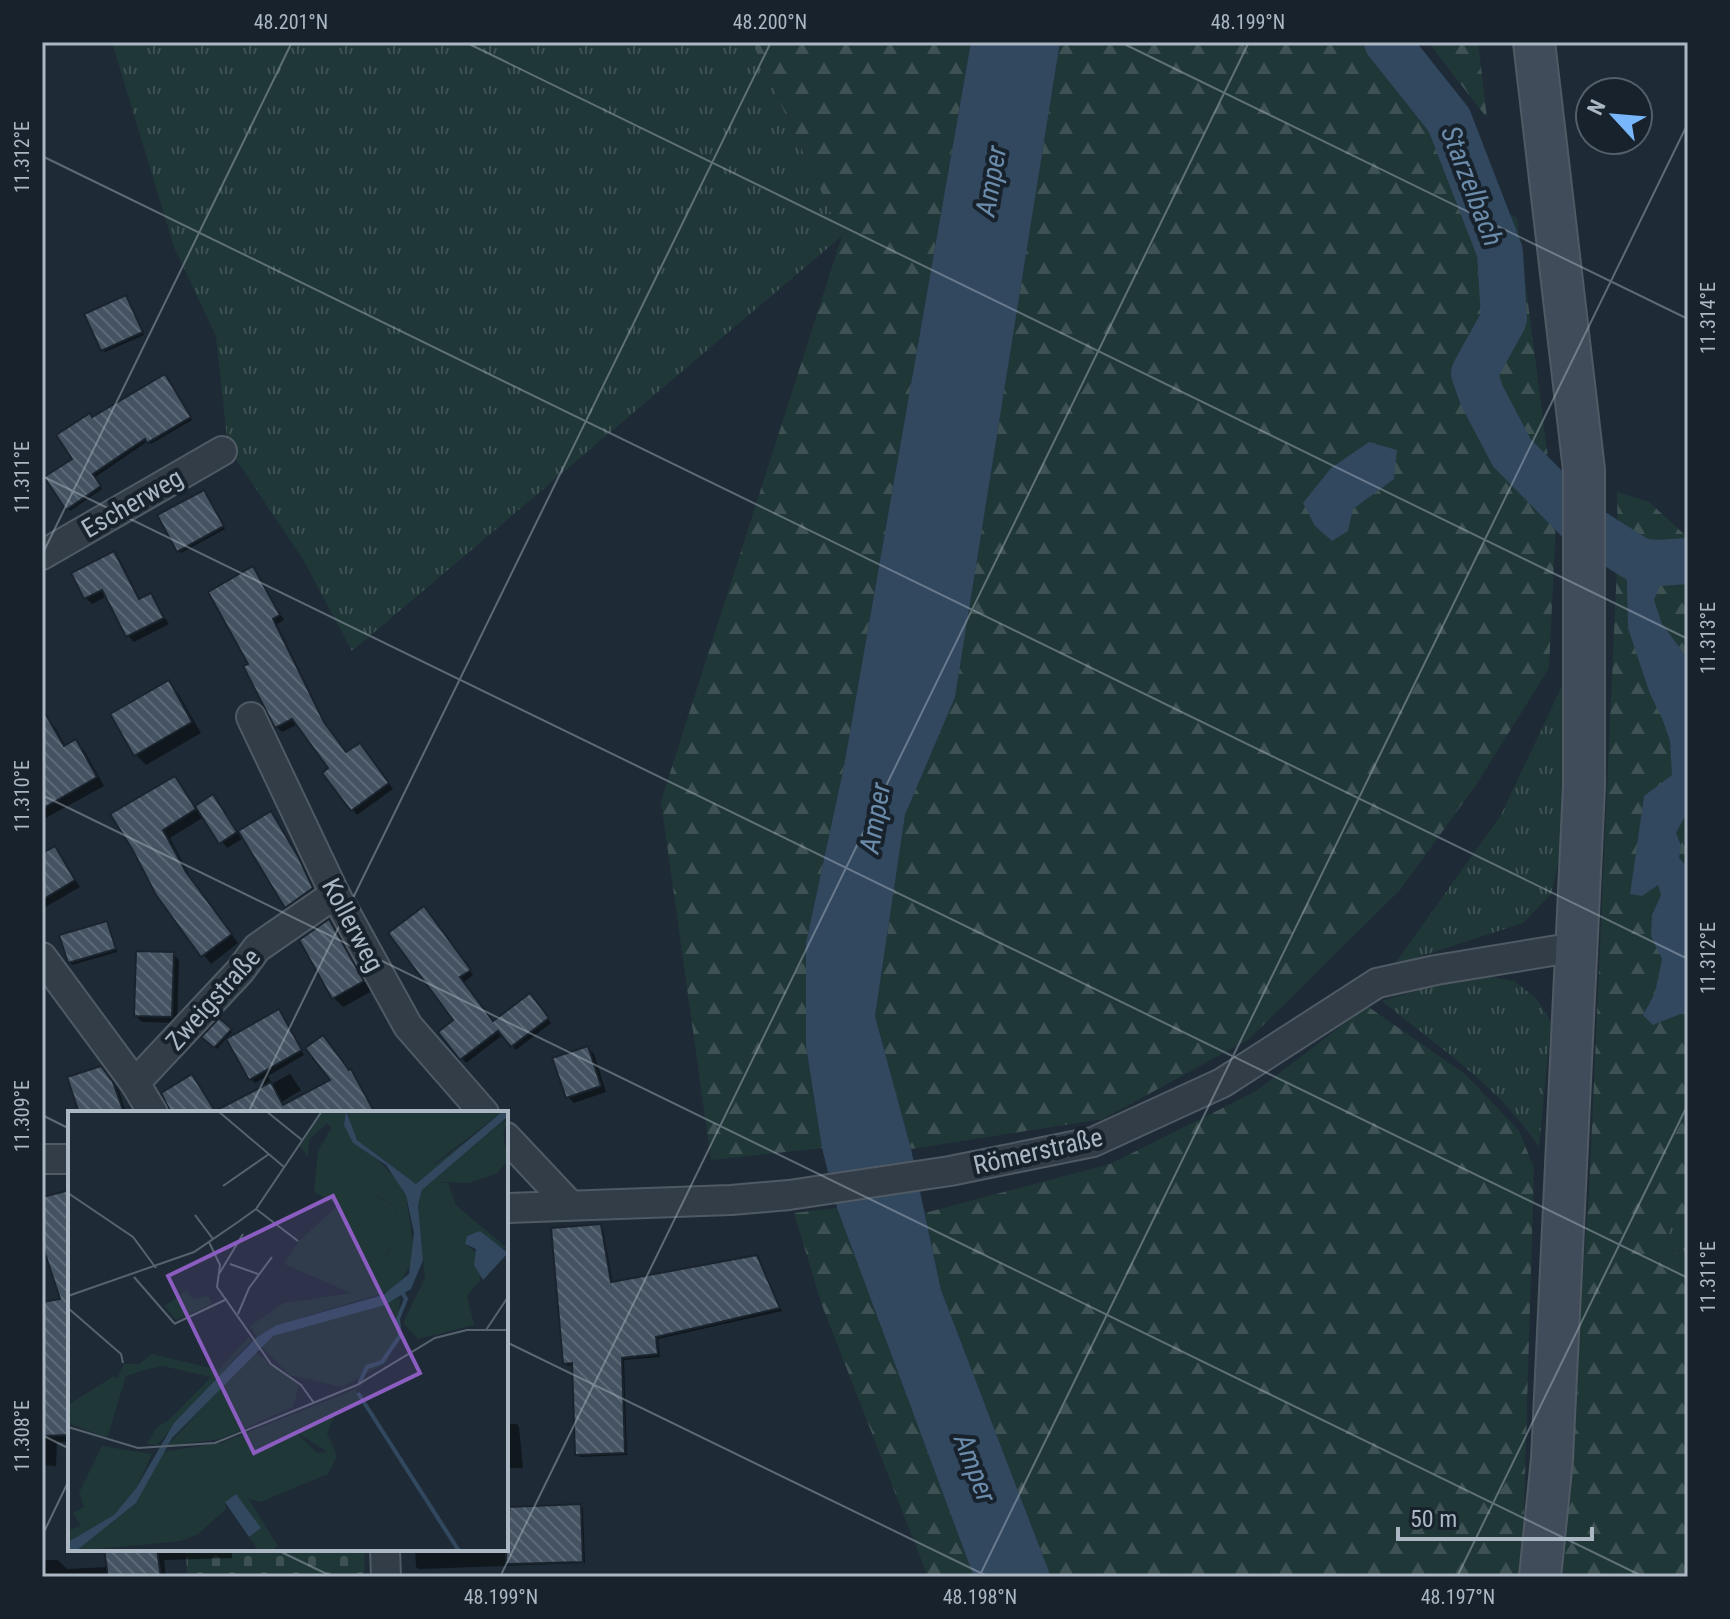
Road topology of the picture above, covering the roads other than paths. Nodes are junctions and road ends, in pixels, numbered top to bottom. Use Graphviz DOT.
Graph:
graph roads {
  1 [pos="1534,42"];
  2 [pos="222,451"];
  3 [pos="42,555"];
  4 [pos="251,717"];
  5 [pos="335,894"];
  6 [pos="1576,947"];
  7 [pos="42,957"];
  8 [pos="135,1083"];
  9 [pos="152,1111"];
  10 [pos="482,1111"];
  11 [pos="508,1139"];
  12 [pos="42,1159"];
  13 [pos="68,1159"];
  14 [pos="569,1204"];
  15 [pos="508,1208"];
  16 [pos="385,1551"];
  17 [pos="386,1577"];
  18 [pos="1540,1577"];
  1 -- 6 [label="main road"];
  2 -- 3 [label="street, Escherweg"];
  4 -- 5 [label="street, Kollerweg"];
  5 -- 8 [label="street, Zweigstraße"];
  5 -- 10 [label="street, Kollerweg"];
  6 -- 14 [label="street, Römerstraße"];
  6 -- 18 [label="main road"];
  7 -- 8 [label="street"];
  8 -- 9 [label="street"];
  11 -- 14 [label="street"];
  12 -- 13 [label="street"];
  14 -- 15 [label="street, Römerstraße"];
  16 -- 17 [label="street"];
}
